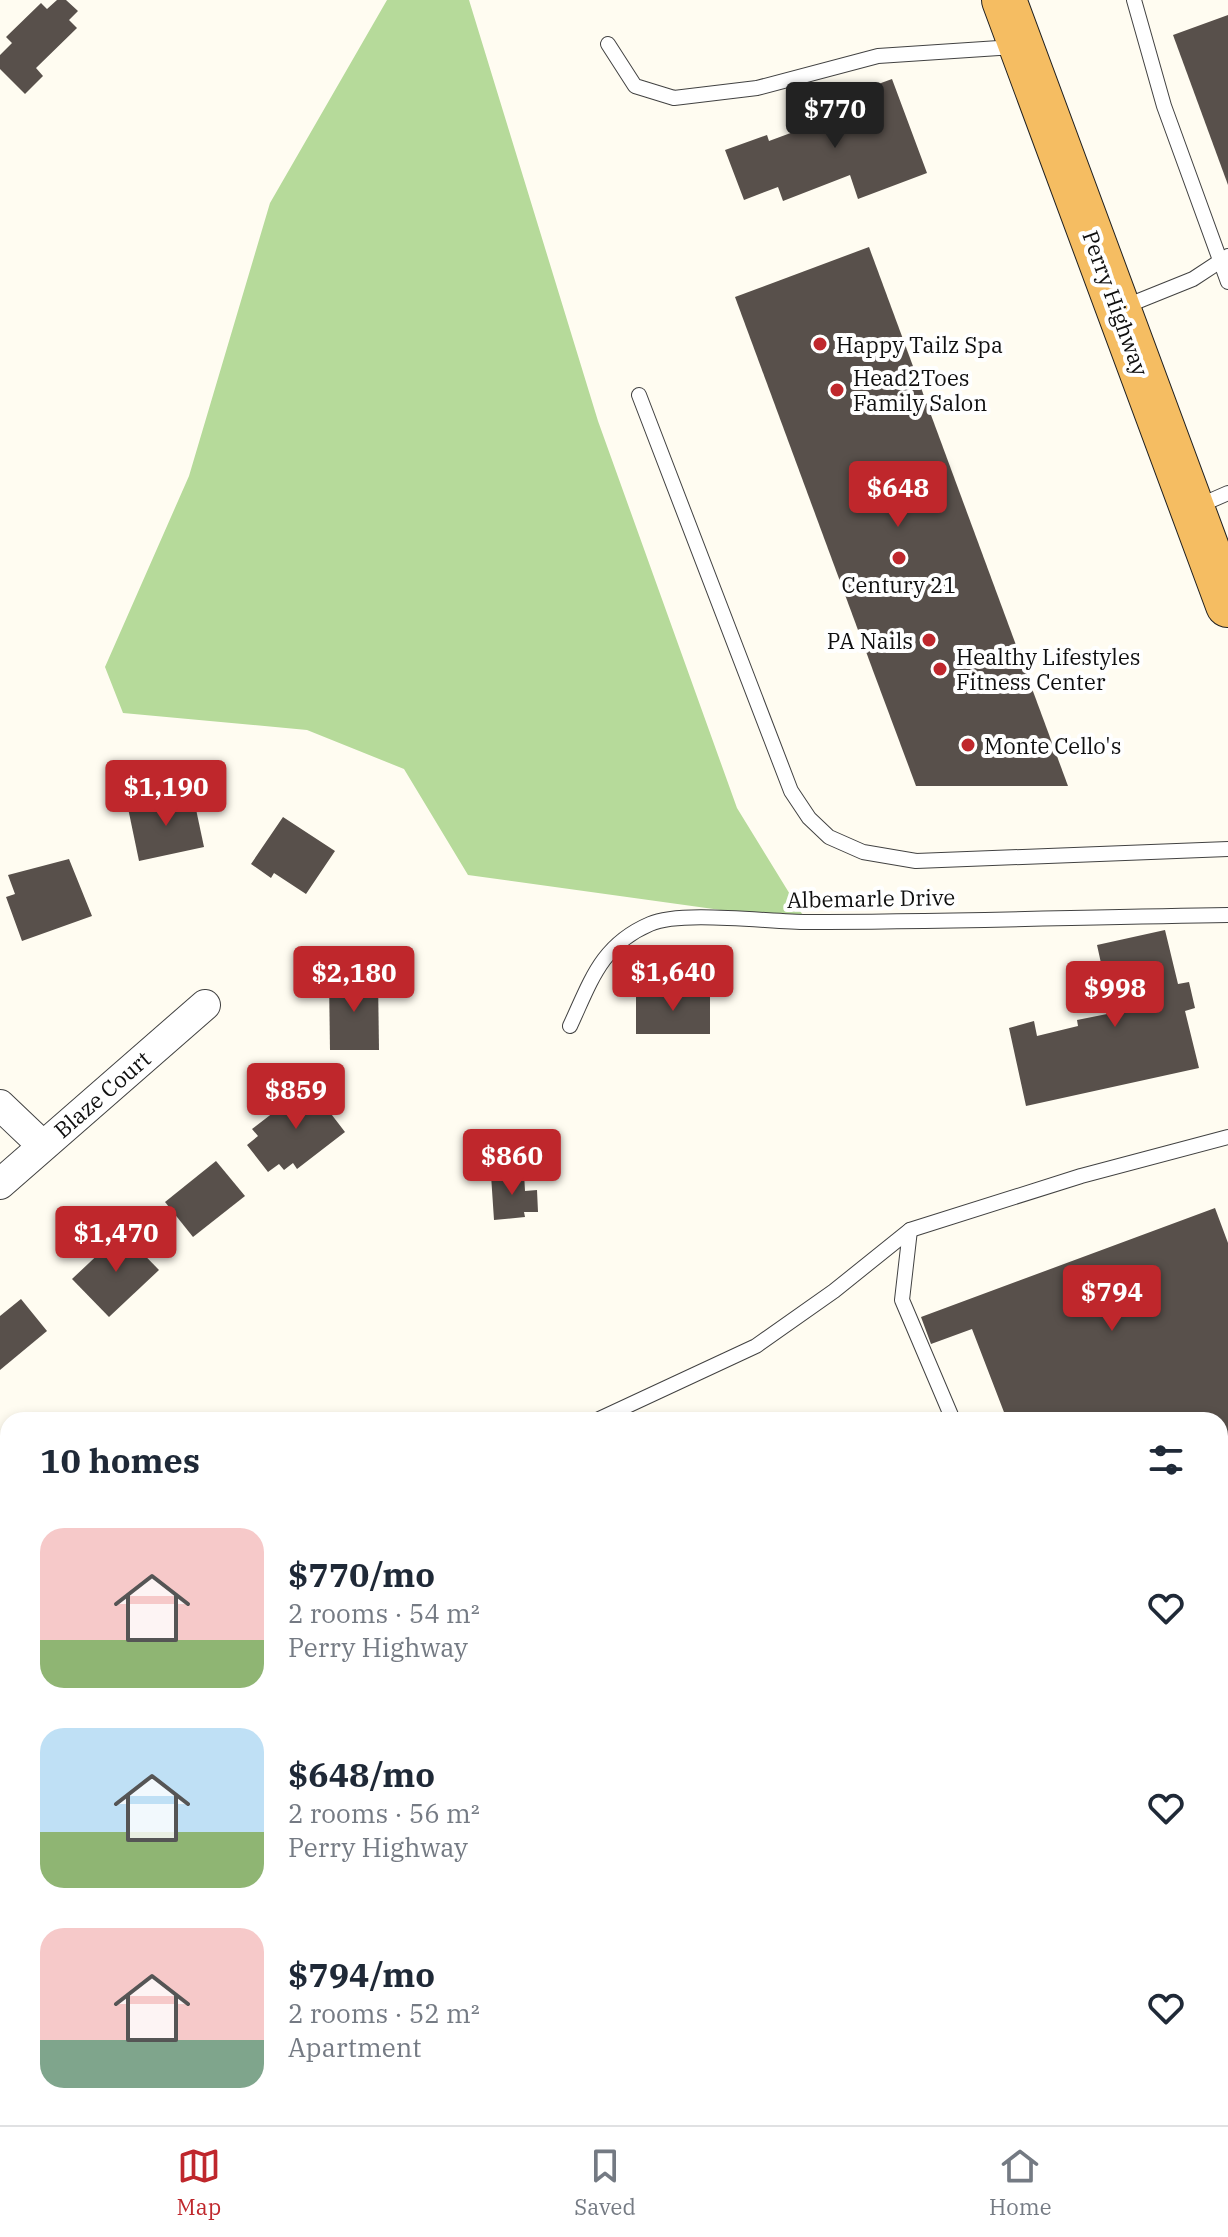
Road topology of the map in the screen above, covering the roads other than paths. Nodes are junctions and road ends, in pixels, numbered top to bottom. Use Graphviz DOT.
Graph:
graph roads {
  1 [pos="1004,0"];
  2 [pos="1134,0"];
  3 [pos="608,44"];
  4 [pos="1022,47"];
  5 [pos="1224,258"];
  6 [pos="1228,282"];
  7 [pos="1118,309"];
  8 [pos="639,395"];
  9 [pos="1210,501"];
  10 [pos="1228,605"];
  11 [pos="1228,849"];
  12 [pos="1228,915"];
  13 [pos="205,1005"];
  14 [pos="570,1026"];
  15 [pos="0,1105"];
  16 [pos="1228,1137"];
  17 [pos="42,1145"];
  18 [pos="0,1184"];
  19 [pos="910,1230"];
  20 [pos="614,1412"];
  21 [pos="950,1412"];
  1 -- 4 [label="highway, Perry Highway"];
  2 -- 5 [label="lane"];
  3 -- 4 [label="lane"];
  4 -- 7 [label="highway, Perry Highway"];
  5 -- 6 [label="lane"];
  5 -- 7 [label="lane"];
  7 -- 9 [label="highway, Perry Highway"];
  8 -- 11 [label="lane"];
  9 -- 10 [label="highway, Perry Highway"];
  12 -- 14 [label="lane, Albemarle Drive"];
  13 -- 17 [label="street, Blaze Court"];
  15 -- 17 [label="street"];
  16 -- 19 [label="lane"];
  17 -- 18 [label="street, Blaze Court"];
  19 -- 20 [label="lane"];
  19 -- 21 [label="lane"];
}
